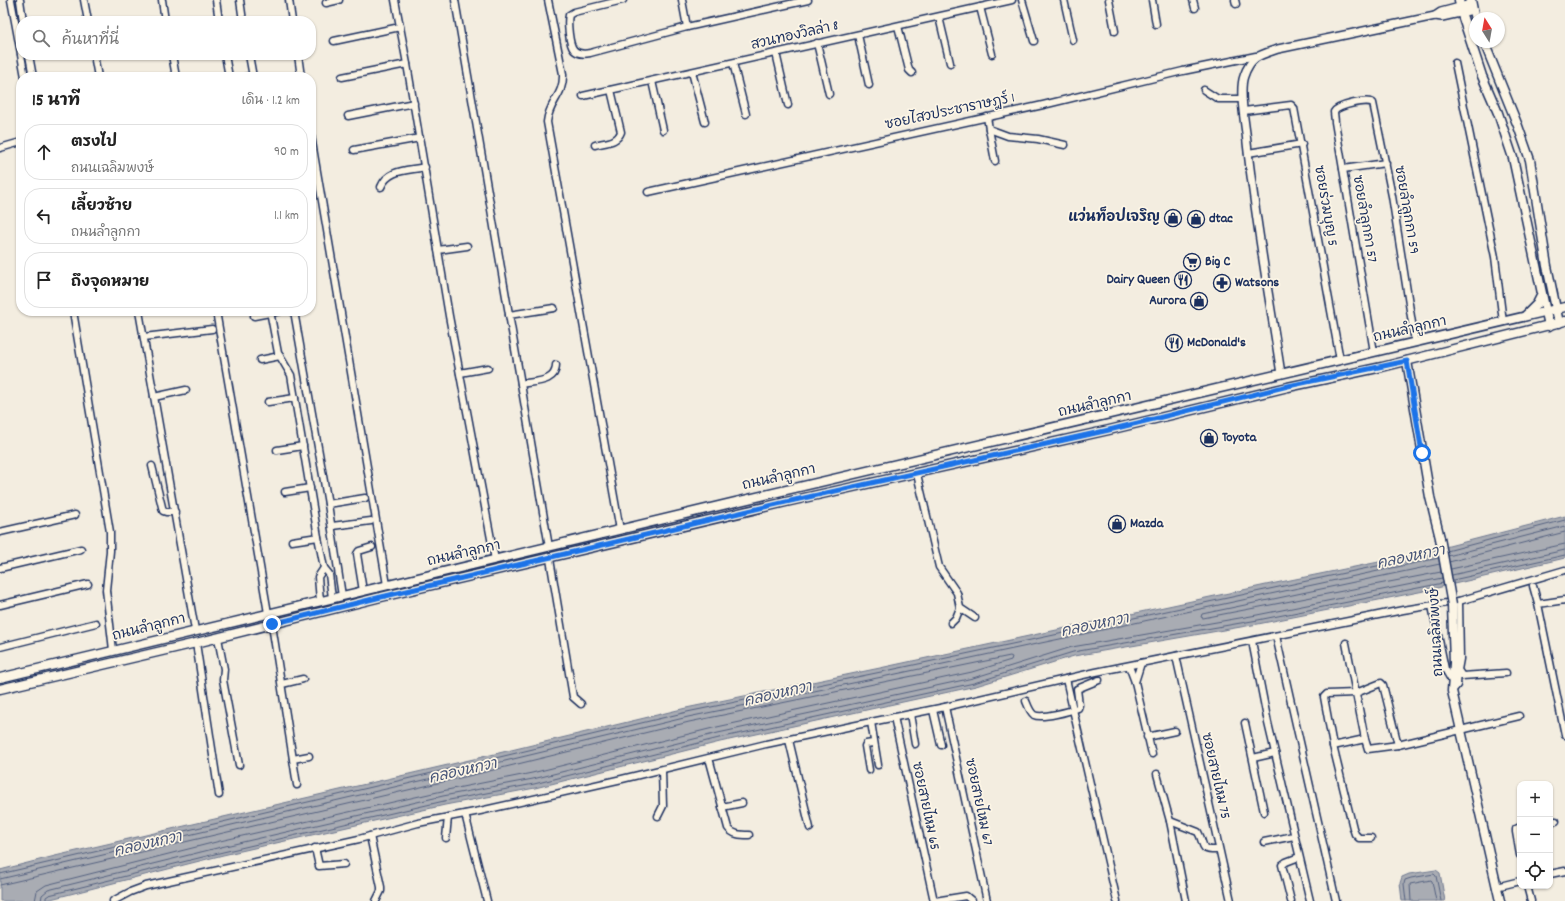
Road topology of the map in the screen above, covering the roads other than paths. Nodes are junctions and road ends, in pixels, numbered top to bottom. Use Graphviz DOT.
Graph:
graph roads {
  1 [pos="11,0"];
  2 [pos="20,0"];
  3 [pos="84,0"];
  4 [pos="162,0"];
  5 [pos="216,0"];
  6 [pos="240,0"];
  7 [pos="289,0"];
  8 [pos="339,0"];
  9 [pos="395,0"];
  10 [pos="455,0"];
  11 [pos="548,0"];
  12 [pos="623,0"];
  13 [pos="682,0"];
  14 [pos="808,0"];
  15 [pos="1012,0"];
  16 [pos="1022,0"];
  17 [pos="1064,0"];
  18 [pos="1109,0"];
  19 [pos="1152,0"];
  20 [pos="1193,0"];
  21 [pos="326,3"];
  22 [pos="1471,4"];
  23 [pos="1460,6"];
  24 [pos="980,7"];
  25 [pos="1194,8"];
  26 [pos="22,16"];
  27 [pos="87,16"];
  28 [pos="165,16"];
  29 [pos="218,16"];
  30 [pos="242,16"];
  31 [pos="291,16"];
  32 [pos="939,16"];
  33 [pos="16,22"];
  34 [pos="1156,24"];
  35 [pos="898,26"];
  36 [pos="687,27"];
  37 [pos="400,28"];
  38 [pos="1115,31"];
  39 [pos="858,35"];
  40 [pos="334,40"];
  41 [pos="1073,40"];
  42 [pos="1034,41"];
  43 [pos="817,43"];
  44 [pos="1486,48"];
  45 [pos="776,53"];
  46 [pos="992,54"];
  47 [pos="1256,56"];
  48 [pos="22,60"];
  49 [pos="30,60"];
  50 [pos="95,60"];
  51 [pos="173,60"];
  52 [pos="226,60"];
  53 [pos="250,60"];
  54 [pos="299,60"];
  55 [pos="733,63"];
  56 [pos="950,63"];
  57 [pos="1455,63"];
  58 [pos="407,64"];
  59 [pos="24,72"];
  60 [pos="32,72"];
  61 [pos="97,72"];
  62 [pos="175,72"];
  63 [pos="228,72"];
  64 [pos="252,72"];
  65 [pos="300,72"];
  66 [pos="692,72"];
  67 [pos="912,73"];
  68 [pos="342,77"];
  69 [pos="652,81"];
  70 [pos="869,85"];
  71 [pos="611,90"];
  72 [pos="1204,90"];
  73 [pos="829,94"];
  74 [pos="583,96"];
  75 [pos="1242,99"];
  76 [pos="414,103"];
  77 [pos="1354,104"];
  78 [pos="788,105"];
  79 [pos="1244,111"];
  80 [pos="746,114"];
  81 [pos="348,116"];
  82 [pos="987,117"];
  83 [pos="705,122"];
  84 [pos="989,129"];
  85 [pos="663,130"];
  86 [pos="420,138"];
  87 [pos="16,143"];
  88 [pos="1302,144"];
  89 [pos="595,145"];
  90 [pos="1065,145"];
  91 [pos="0,148"];
  92 [pos="354,150"];
  93 [pos="1248,154"];
  94 [pos="995,161"];
  95 [pos="1386,163"];
  96 [pos="316,166"];
  97 [pos="425,167"];
  98 [pos="1343,169"];
  99 [pos="381,188"];
  100 [pos="648,192"];
  101 [pos="467,246"];
  102 [pos="438,250"];
  103 [pos="1541,296"];
  104 [pos="1552,296"];
  105 [pos="1565,306"];
  106 [pos="554,308"];
  107 [pos="1556,310"];
  108 [pos="1546,312"];
  109 [pos="509,315"];
  110 [pos="74,316"];
  111 [pos="140,316"];
  112 [pos="217,316"];
  113 [pos="271,316"];
  114 [pos="295,316"];
  115 [pos="1524,317"];
  116 [pos="1503,322"];
  117 [pos="1562,322"];
  118 [pos="1548,326"];
  119 [pos="212,329"];
  120 [pos="144,337"];
  121 [pos="1415,342"];
  122 [pos="1374,352"];
  123 [pos="280,356"];
  124 [pos="260,360"];
  125 [pos="1340,360"];
  126 [pos="1407,361"];
  127 [pos="556,365"];
  128 [pos="488,368"];
  129 [pos="460,373"];
  130 [pos="1281,374"];
  131 [pos="521,384"];
  132 [pos="186,390"];
  133 [pos="154,396"];
  134 [pos="295,398"];
  135 [pos="268,402"];
  136 [pos="303,446"];
  137 [pos="277,450"];
  138 [pos="152,466"];
  139 [pos="917,474"];
  140 [pos="310,488"];
  141 [pos="285,492"];
  142 [pos="365,498"];
  143 [pos="328,504"];
  144 [pos="175,512"];
  145 [pos="75,515"];
  146 [pos="371,521"];
  147 [pos="332,526"];
  148 [pos="620,530"];
  149 [pos="0,532"];
  150 [pos="318,537"];
  151 [pos="292,541"];
  152 [pos="372,547"];
  153 [pos="549,547"];
  154 [pos="82,549"];
  155 [pos="550,559"];
  156 [pos="495,560"];
  157 [pos="0,568"];
  158 [pos="324,568"];
  159 [pos="1565,570"];
  160 [pos="88,584"];
  161 [pos="387,585"];
  162 [pos="1533,586"];
  163 [pos="362,591"];
  164 [pos="342,596"];
  165 [pos="332,598"];
  166 [pos="1565,600"];
  167 [pos="320,601"];
  168 [pos="1459,601"];
  169 [pos="1538,604"];
  170 [pos="0,605"];
  171 [pos="1432,606"];
  172 [pos="960,608"];
  173 [pos="268,613"];
  174 [pos="975,618"];
  175 [pos="96,623"];
  176 [pos="951,623"];
  177 [pos="272,624"];
  178 [pos="195,630"];
  179 [pos="1276,636"];
  180 [pos="218,638"];
  181 [pos="1252,641"];
  182 [pos="196,643"];
  183 [pos="1346,643"];
  184 [pos="0,647"];
  185 [pos="113,650"];
  186 [pos="1176,656"];
  187 [pos="1141,663"];
  188 [pos="1128,666"];
  189 [pos="1458,670"];
  190 [pos="1506,673"];
  191 [pos="0,678"];
  192 [pos="303,679"];
  193 [pos="1066,679"];
  194 [pos="1099,680"];
  195 [pos="1135,682"];
  196 [pos="282,684"];
  197 [pos="1452,687"];
  198 [pos="0,689"];
  199 [pos="1356,693"];
  200 [pos="1026,701"];
  201 [pos="581,704"];
  202 [pos="945,708"];
  203 [pos="933,710"];
  204 [pos="1073,710"];
  205 [pos="910,714"];
  206 [pos="1519,716"];
  207 [pos="894,717"];
  208 [pos="870,722"];
  209 [pos="1245,723"];
  210 [pos="1175,731"];
  211 [pos="1461,731"];
  212 [pos="1565,735"];
  213 [pos="1147,737"];
  214 [pos="1365,739"];
  215 [pos="789,740"];
  216 [pos="873,743"];
  217 [pos="916,744"];
  218 [pos="941,745"];
  219 [pos="1398,745"];
  220 [pos="1333,746"];
  221 [pos="1152,754"];
  222 [pos="1275,754"];
  223 [pos="309,756"];
  224 [pos="709,758"];
  225 [pos="1253,758"];
  226 [pos="293,759"];
  227 [pos="239,765"];
  228 [pos="878,765"];
  229 [pos="662,770"];
  230 [pos="869,770"];
  231 [pos="1157,774"];
  232 [pos="297,785"];
  233 [pos="219,795"];
  234 [pos="742,803"];
  235 [pos="722,808"];
  236 [pos="1264,812"];
  237 [pos="465,814"];
  238 [pos="658,816"];
  239 [pos="448,817"];
  240 [pos="1170,821"];
  241 [pos="810,828"];
  242 [pos="750,835"];
  243 [pos="370,836"];
  244 [pos="1294,836"];
  245 [pos="446,838"];
  246 [pos="1371,838"];
  247 [pos="1264,842"];
  248 [pos="315,848"];
  249 [pos="1219,850"];
  250 [pos="1299,857"];
  251 [pos="344,864"];
  252 [pos="1565,871"];
  253 [pos="1553,873"];
  254 [pos="1517,882"];
  255 [pos="1496,887"];
  256 [pos="1528,889"];
  257 [pos="113,901"];
  258 [pos="376,901"];
  259 [pos="487,901"];
  260 [pos="934,901"];
  261 [pos="972,901"];
  262 [pos="987,901"];
  263 [pos="1117,901"];
  264 [pos="1186,901"];
  265 [pos="1231,901"];
  266 [pos="1291,901"];
  267 [pos="1310,901"];
  268 [pos="1336,901"];
  269 [pos="1500,901"];
  270 [pos="1531,901"];
  1 -- 33 [label="street"];
  2 -- 26 [label="street"];
  3 -- 27 [label="street"];
  4 -- 28 [label="street"];
  5 -- 29 [label="street"];
  6 -- 30 [label="street"];
  7 -- 31 [label="street"];
  8 -- 21 [label="street"];
  9 -- 37 [label="street"];
  10 -- 109 [label="street"];
  11 -- 148 [label="street"];
  12 -- 36 [label="street"];
  13 -- 36 [label="street"];
  14 -- 36 [label="street"];
  15 -- 24 [label="street, สวนทองวิลล่า 8"];
  16 -- 42 [label="street"];
  17 -- 41 [label="street"];
  18 -- 38 [label="street"];
  19 -- 34 [label="street"];
  20 -- 25 [label="street"];
  22 -- 23 [label="street, ซอยไสวประชาราษฎร์ 1"];
  23 -- 47 [label="street, ซอยไสวประชาราษฎร์ 1"];
  23 -- 103 [label="main road"];
  24 -- 32 [label="street, สวนทองวิลล่า 8"];
  24 -- 46 [label="street"];
  32 -- 35 [label="street, สวนทองวิลล่า 8"];
  32 -- 56 [label="street"];
  35 -- 39 [label="street, สวนทองวิลล่า 8"];
  35 -- 67 [label="street"];
  37 -- 40 [label="street"];
  37 -- 58 [label="street"];
  39 -- 43 [label="street, สวนทองวิลล่า 8"];
  39 -- 70 [label="street"];
  43 -- 45 [label="street, สวนทองวิลล่า 8"];
  43 -- 73 [label="street"];
  44 -- 104 [label="main road"];
  45 -- 55 [label="street, สวนทองวิลล่า 8"];
  45 -- 78 [label="street"];
  47 -- 75 [label="street"];
  47 -- 82 [label="street, ซอยไสวประชาราษฎร์ 1"];
  48 -- 59 [label="street"];
  49 -- 60 [label="street"];
  50 -- 61 [label="street"];
  51 -- 62 [label="street"];
  52 -- 63 [label="street"];
  53 -- 64 [label="street"];
  54 -- 65 [label="street"];
  55 -- 66 [label="street, สวนทองวิลล่า 8"];
  55 -- 80 [label="street"];
  57 -- 116 [label="street"];
  58 -- 68 [label="street"];
  58 -- 76 [label="street"];
  66 -- 69 [label="street, สวนทองวิลล่า 8"];
  66 -- 83 [label="street"];
  69 -- 71 [label="street, สวนทองวิลล่า 8"];
  69 -- 85 [label="street"];
  71 -- 74 [label="street, สวนทองวิลล่า 8"];
  71 -- 89 [label="street"];
  72 -- 75 [label="street"];
  75 -- 79 [label="street"];
  76 -- 81 [label="street"];
  76 -- 86 [label="street"];
  77 -- 95 [label="street, ซอยลำลูกกา 59"];
  77 -- 98 [label="street, ซอยลำลูกกา 57"];
  79 -- 88 [label="street, ซอยร่วมบุญ 5"];
  79 -- 93 [label="street"];
  82 -- 84 [label="street"];
  82 -- 100 [label="street, ซอยไสวประชาราษฎร์ 1"];
  84 -- 90 [label="street"];
  84 -- 94 [label="street"];
  86 -- 92 [label="street"];
  86 -- 97 [label="street"];
  87 -- 91 [label="street"];
  88 -- 93 [label="street"];
  88 -- 125 [label="street, ซอยร่วมบุญ 5"];
  93 -- 130 [label="street"];
  95 -- 98 [label="street"];
  95 -- 121 [label="street, ซอยลำลูกกา 59"];
  96 -- 161 [label="street"];
  97 -- 99 [label="street"];
  97 -- 102 [label="street"];
  98 -- 122 [label="street, ซอยลำลูกกา 57"];
  101 -- 102 [label="street"];
  102 -- 129 [label="street"];
  103 -- 108 [label="main road"];
  103 -- 115 [label="main road"];
  104 -- 105 [label="main road"];
  104 -- 107 [label="main road"];
  105 -- 107 [label="main road, ถนนลำลูกกา"];
  106 -- 109 [label="street"];
  107 -- 108 [label="main road, ถนนลำลูกกา"];
  107 -- 117 [label="main road"];
  108 -- 115 [label="main road, ถนนลำลูกกา"];
  108 -- 118 [label="main road"];
  109 -- 131 [label="street"];
  110 -- 185 [label="street"];
  111 -- 120 [label="street"];
  112 -- 173 [label="street"];
  113 -- 123 [label="street"];
  114 -- 143 [label="street"];
  115 -- 116 [label="main road, ถนนลำลูกกา"];
  116 -- 121 [label="main road, ถนนลำลูกกา"];
  117 -- 118 [label="main road, ถนนลำลูกกา"];
  118 -- 126 [label="main road, ถนนลำลูกกา"];
  119 -- 120 [label="street"];
  120 -- 133 [label="street"];
  121 -- 122 [label="main road, ถนนลำลูกกา"];
  122 -- 125 [label="main road, ถนนลำลูกกา"];
  123 -- 124 [label="street"];
  123 -- 134 [label="street"];
  125 -- 130 [label="main road, ถนนลำลูกกา"];
  126 -- 139 [label="main road, ถนนลำลูกกา"];
  126 -- 197 [label="main road, ถนนเฉลิมพงษ์, bridge"];
  127 -- 131 [label="street"];
  128 -- 129 [label="street"];
  129 -- 156 [label="street"];
  130 -- 148 [label="main road, ถนนลำลูกกา"];
  131 -- 153 [label="street"];
  132 -- 133 [label="street"];
  133 -- 144 [label="street"];
  134 -- 135 [label="street"];
  134 -- 136 [label="street"];
  136 -- 137 [label="street"];
  136 -- 140 [label="street"];
  138 -- 144 [label="street"];
  139 -- 155 [label="main road, ถนนลำลูกกา"];
  139 -- 172 [label="street"];
  140 -- 141 [label="street"];
  140 -- 150 [label="street"];
  142 -- 143 [label="street"];
  143 -- 147 [label="street"];
  144 -- 178 [label="street"];
  145 -- 149 [label="street"];
  146 -- 147 [label="street"];
  147 -- 164 [label="street"];
  148 -- 153 [label="main road, ถนนลำลูกกา"];
  150 -- 151 [label="street"];
  150 -- 158 [label="street"];
  152 -- 163 [label="street"];
  153 -- 156 [label="main road, ถนนลำลูกกา"];
  154 -- 157 [label="street"];
  155 -- 177 [label="main road, ถนนลำลูกกา"];
  155 -- 201 [label="street"];
  156 -- 161 [label="main road, ถนนลำลูกกา"];
  158 -- 165 [label="street"];
  158 -- 167 [label="street"];
  159 -- 168 [label="street"];
  160 -- 170 [label="street"];
  161 -- 163 [label="main road, ถนนลำลูกกา"];
  162 -- 169 [label="street"];
  163 -- 164 [label="main road, ถนนลำลูกกา"];
  164 -- 165 [label="main road, ถนนลำลูกกา"];
  165 -- 167 [label="main road, ถนนลำลูกกา"];
  166 -- 169 [label="street"];
  167 -- 173 [label="main road, ถนนลำลูกกา"];
  168 -- 171 [label="street"];
  168 -- 189 [label="street"];
  169 -- 212 [label="street"];
  171 -- 179 [label="street"];
  171 -- 197 [label="street"];
  172 -- 174 [label="street"];
  172 -- 176 [label="street"];
  173 -- 178 [label="main road, ถนนลำลูกกา"];
  175 -- 184 [label="street"];
  177 -- 180 [label="main road, ถนนลำลูกกา"];
  177 -- 196 [label="street"];
  178 -- 185 [label="main road, ถนนลำลูกกา"];
  179 -- 181 [label="street"];
  179 -- 268 [label="street"];
  180 -- 182 [label="main road, ถนนลำลูกกา"];
  180 -- 227 [label="street"];
  181 -- 186 [label="street"];
  181 -- 222 [label="street"];
  182 -- 198 [label="main road, ถนนลำลูกกา"];
  182 -- 233 [label="street"];
  183 -- 199 [label="street"];
  185 -- 191 [label="main road, ถนนลำลูกกา"];
  186 -- 187 [label="street"];
  186 -- 249 [label="street, ซอยสายไหม 75"];
  187 -- 188 [label="street"];
  187 -- 195 [label="street"];
  188 -- 193 [label="street"];
  188 -- 195 [label="street"];
  189 -- 190 [label="street"];
  189 -- 197 [label="street"];
  192 -- 196 [label="street"];
  193 -- 202 [label="street"];
  193 -- 204 [label="street"];
  194 -- 204 [label="street"];
  195 -- 213 [label="street"];
  196 -- 226 [label="street"];
  197 -- 211 [label="main road, ถนนเฉลิมพงษ์"];
  199 -- 214 [label="street"];
  199 -- 219 [label="street"];
  199 -- 220 [label="street"];
  200 -- 204 [label="street"];
  202 -- 203 [label="street"];
  202 -- 262 [label="street, ซอยสายไหม 67"];
  203 -- 205 [label="street"];
  203 -- 218 [label="street"];
  204 -- 263 [label="street"];
  205 -- 207 [label="street"];
  205 -- 217 [label="street"];
  206 -- 211 [label="street"];
  207 -- 208 [label="street"];
  207 -- 260 [label="street, ซอยสายไหม 65"];
  208 -- 215 [label="street"];
  208 -- 216 [label="street"];
  209 -- 225 [label="street"];
  210 -- 213 [label="street"];
  211 -- 219 [label="street"];
  211 -- 255 [label="main road, ถนนเฉลิมพงษ์"];
  213 -- 221 [label="street"];
  214 -- 219 [label="street"];
  214 -- 220 [label="street"];
  215 -- 224 [label="street"];
  215 -- 241 [label="street"];
  216 -- 228 [label="street"];
  216 -- 230 [label="street"];
  220 -- 246 [label="street"];
  222 -- 225 [label="street"];
  222 -- 244 [label="street"];
  223 -- 226 [label="street"];
  224 -- 229 [label="street"];
  224 -- 235 [label="street"];
  225 -- 236 [label="street"];
  226 -- 232 [label="street"];
  229 -- 237 [label="street"];
  229 -- 238 [label="street"];
  231 -- 240 [label="street"];
  234 -- 235 [label="street"];
  235 -- 242 [label="street"];
  237 -- 239 [label="street"];
  237 -- 259 [label="street"];
  239 -- 243 [label="street"];
  239 -- 245 [label="street"];
  240 -- 249 [label="street"];
  240 -- 264 [label="street"];
  243 -- 248 [label="street"];
  243 -- 258 [label="street"];
  244 -- 247 [label="street"];
  244 -- 250 [label="street"];
  248 -- 251 [label="street"];
  248 -- 257 [label="street"];
  249 -- 265 [label="street, ซอยสายไหม 75"];
  250 -- 266 [label="street"];
  250 -- 267 [label="street"];
  252 -- 253 [label="street"];
  254 -- 255 [label="street"];
  255 -- 269 [label="main road, ถนนเฉลิมพงษ์"];
  256 -- 270 [label="street"];
  260 -- 261 [label="street"];
}
